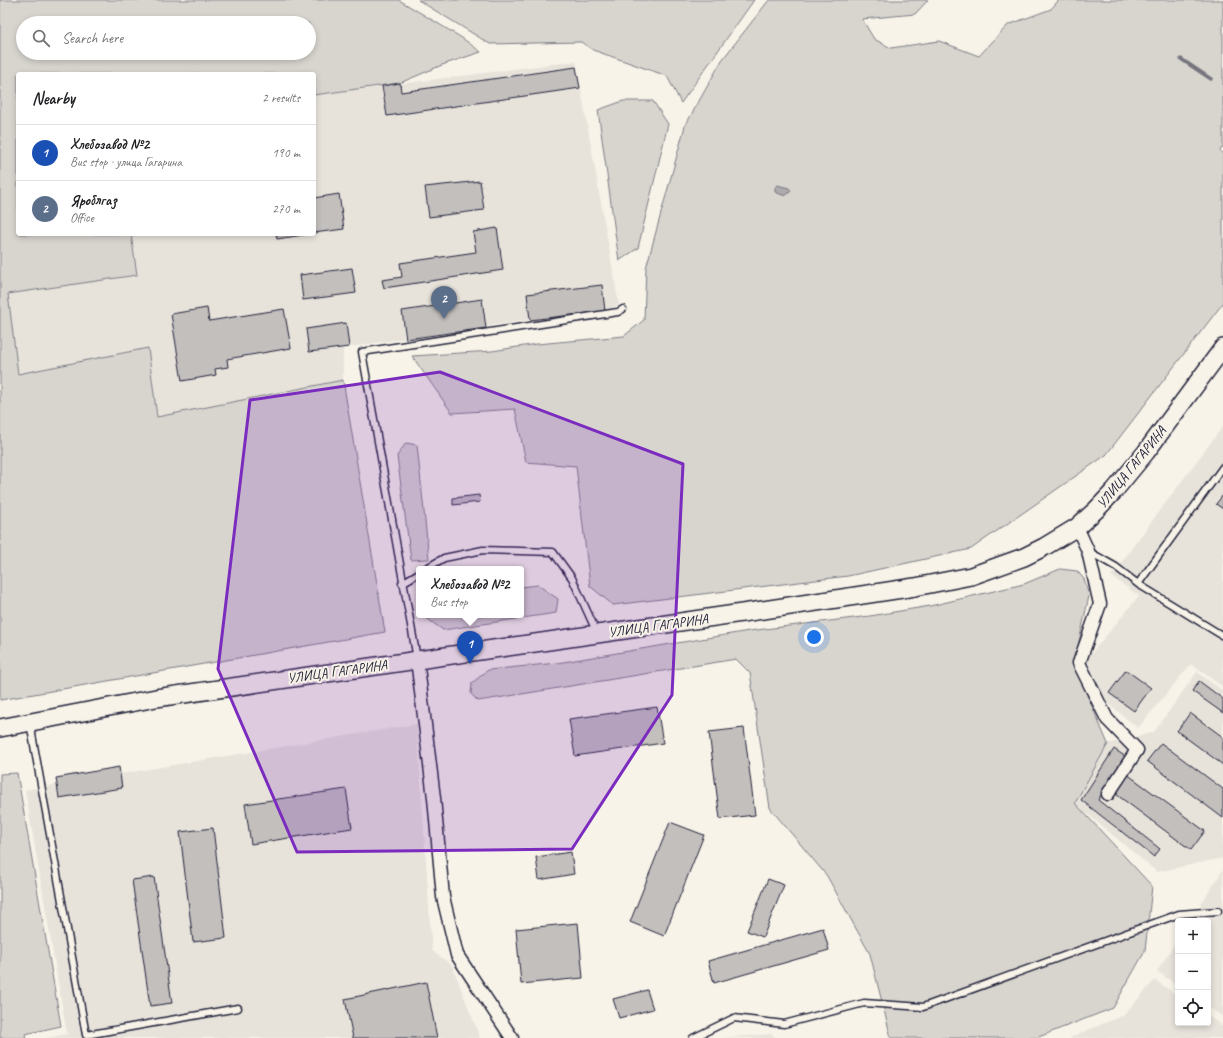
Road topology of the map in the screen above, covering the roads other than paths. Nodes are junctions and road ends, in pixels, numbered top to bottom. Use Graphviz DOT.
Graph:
graph roads {
  1 [pos="623,309"];
  2 [pos="1223,348"];
  3 [pos="1223,468"];
  4 [pos="1077,527"];
  5 [pos="1088,551"];
  6 [pos="430,566"];
  7 [pos="416,575"];
  8 [pos="402,583"];
  9 [pos="1138,584"];
  10 [pos="597,633"];
  11 [pos="1223,636"];
  12 [pos="417,659"];
  13 [pos="30,721"];
  14 [pos="0,728"];
  15 [pos="1108,794"];
  16 [pos="1218,911"];
  17 [pos="238,1008"];
  18 [pos="512,1038"];
  19 [pos="692,1038"];
  1 -- 8 [label="lane"];
  2 -- 4 [label="main road, УЛИЦА ГАГАРИНА"];
  3 -- 9 [label="lane"];
  4 -- 5 [label="street"];
  4 -- 10 [label="main road, УЛИЦА ГАГАРИНА"];
  5 -- 9 [label="lane"];
  5 -- 15 [label="street"];
  6 -- 10 [label="lane"];
  7 -- 8 [label="lane"];
  8 -- 12 [label="lane"];
  9 -- 11 [label="lane"];
  10 -- 12 [label="main road, УЛИЦА ГАГАРИНА"];
  12 -- 13 [label="main road, УЛИЦА ГАГАРИНА"];
  12 -- 18 [label="street"];
  13 -- 14 [label="main road, УЛИЦА ГАГАРИНА"];
  13 -- 17 [label="lane"];
  16 -- 19 [label="lane"];
}
